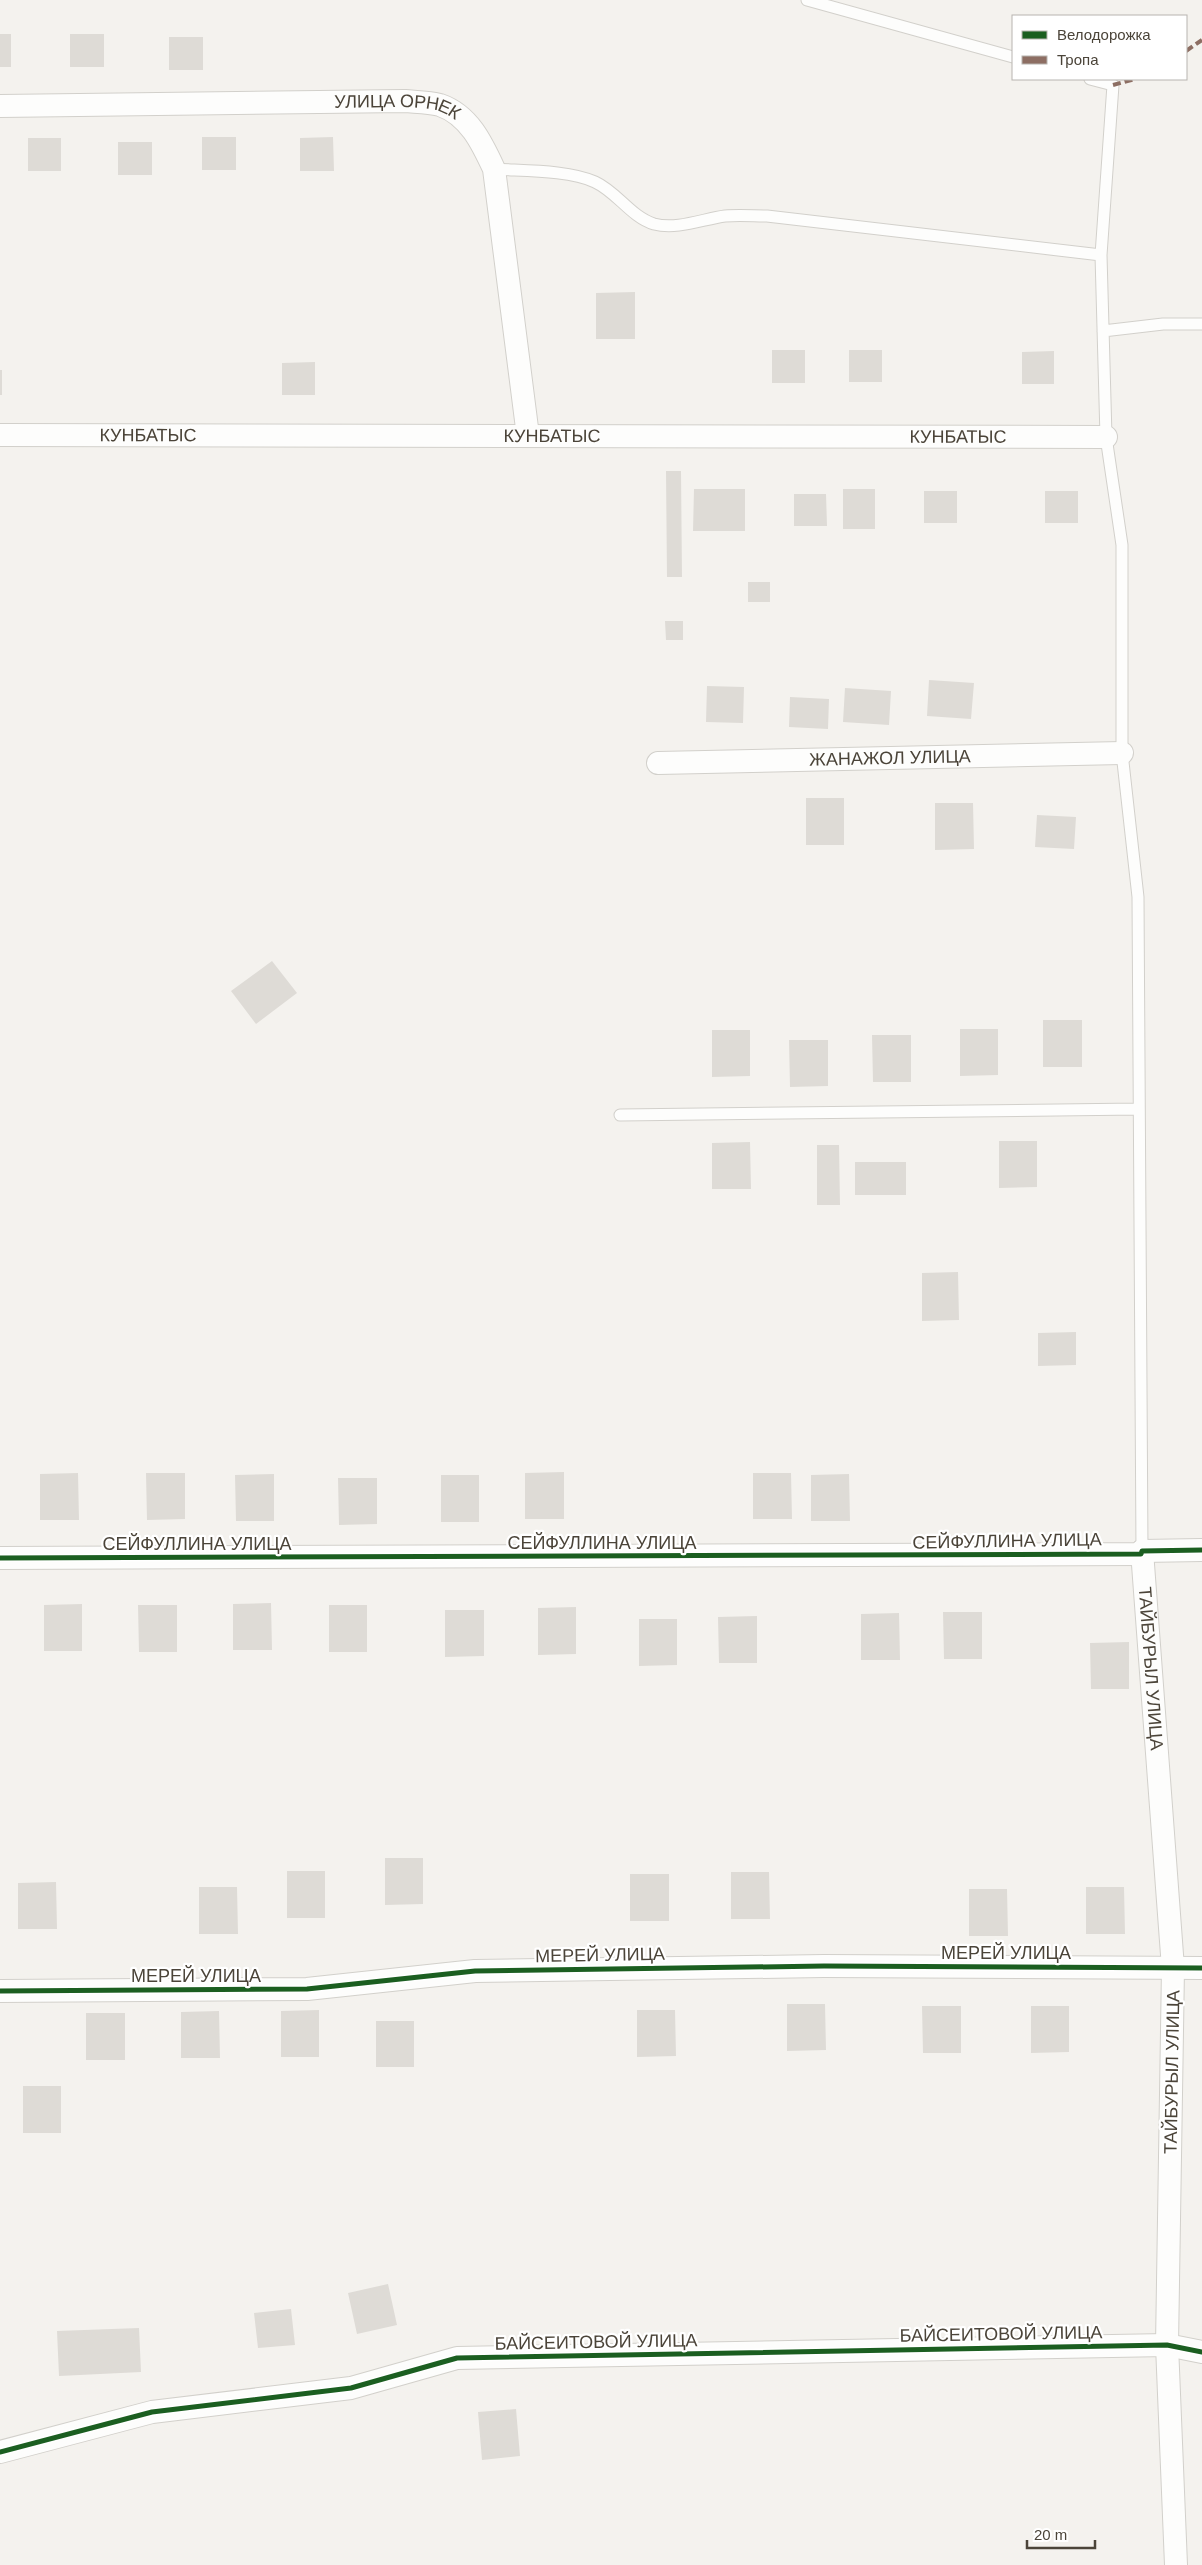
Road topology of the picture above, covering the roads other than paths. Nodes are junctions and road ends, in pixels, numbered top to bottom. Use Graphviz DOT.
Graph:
graph roads {
  1 [pos="807,0"];
  2 [pos="1012,58"];
  3 [pos="1094,80"];
  4 [pos="0,106"];
  5 [pos="494,169"];
  6 [pos="1102,255"];
  7 [pos="1202,324"];
  8 [pos="1103,331"];
  9 [pos="0,435"];
  10 [pos="528,436"];
  11 [pos="1106,437"];
  12 [pos="1122,753"];
  13 [pos="658,763"];
  14 [pos="1138,1109"];
  15 [pos="620,1115"];
  16 [pos="1202,1550"];
  17 [pos="1142,1551"];
  18 [pos="0,1558"];
  19 [pos="1174,1968"];
  20 [pos="1202,1968"];
  21 [pos="0,1991"];
  22 [pos="1168,2345"];
  23 [pos="1202,2352"];
  24 [pos="0,2452"];
  25 [pos="1176,2565"];
  1 -- 2 [label="lane"];
  3 -- 6 [label="lane"];
  4 -- 5 [label="street, УЛИЦА ОРНЕК"];
  5 -- 6 [label="lane"];
  5 -- 10 [label="street, УЛИЦА ОРНЕК"];
  6 -- 8 [label="lane"];
  7 -- 8 [label="lane"];
  8 -- 11 [label="lane"];
  9 -- 10 [label="street, КУНБАТЫС"];
  10 -- 11 [label="street, КУНБАТЫС"];
  11 -- 12 [label="lane"];
  12 -- 13 [label="street, ЖАНАЖОЛ УЛИЦА"];
  12 -- 14 [label="lane"];
  14 -- 15 [label="lane"];
  14 -- 17 [label="lane"];
  16 -- 17 [label="street, СЕЙФУЛЛИНА УЛИЦА"];
  17 -- 18 [label="street, СЕЙФУЛЛИНА УЛИЦА"];
  17 -- 19 [label="street, ТАЙБУРЫЛ УЛИЦА"];
  19 -- 20 [label="street, МЕРЕЙ УЛИЦА"];
  19 -- 21 [label="street, МЕРЕЙ УЛИЦА"];
  19 -- 22 [label="street, ТАЙБУРЫЛ УЛИЦА"];
  22 -- 23 [label="street, БАЙСЕИТОВОЙ УЛИЦА"];
  22 -- 24 [label="street, БАЙСЕИТОВОЙ УЛИЦА"];
  22 -- 25 [label="street, ТАЙБУРЫЛ УЛИЦА"];
}
